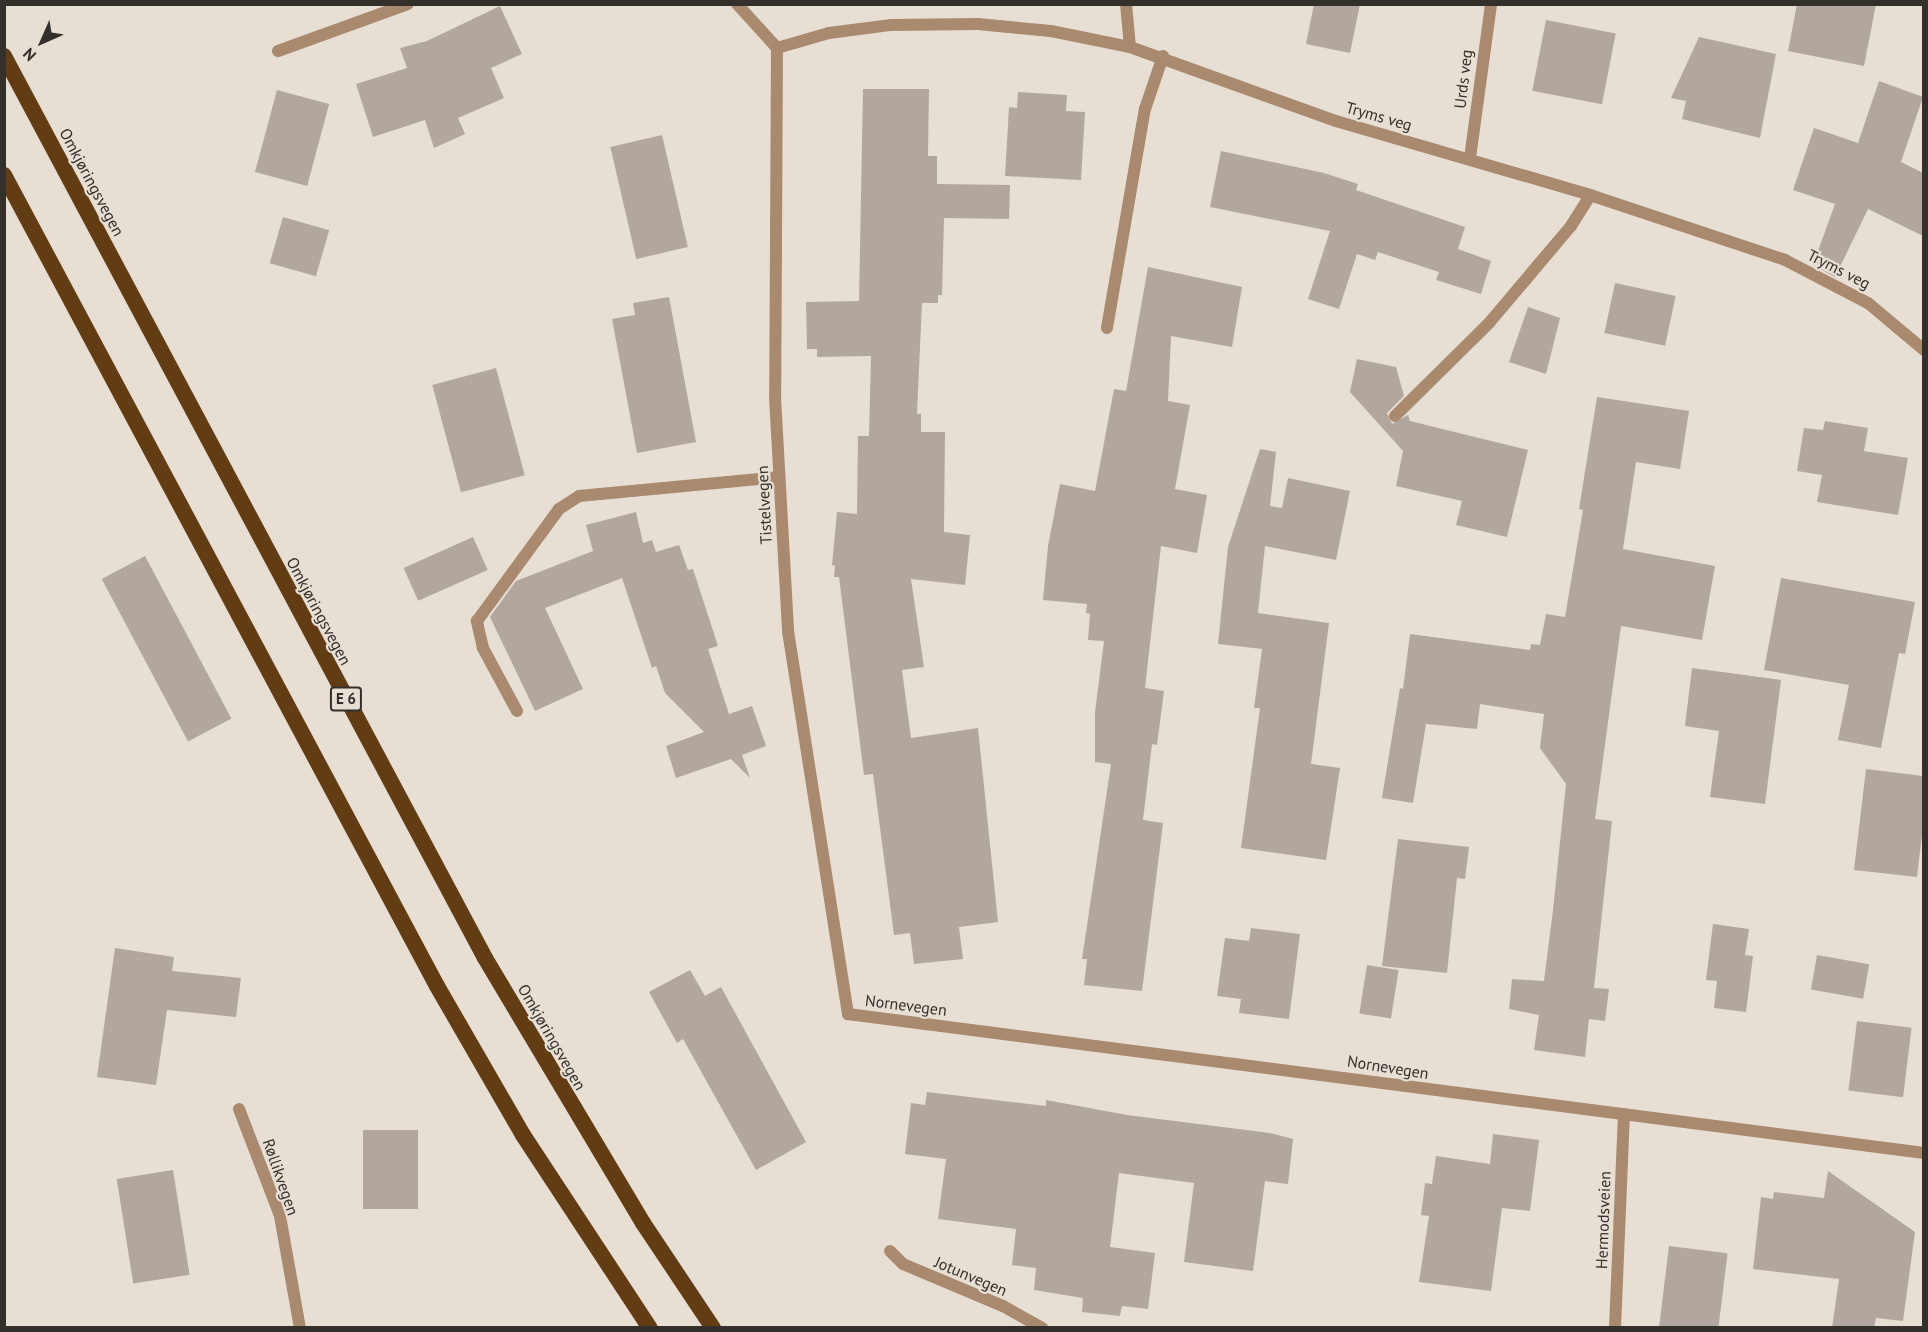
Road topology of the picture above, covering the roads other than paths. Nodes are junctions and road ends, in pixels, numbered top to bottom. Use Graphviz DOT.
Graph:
graph roads {
  1 [pos="408,4"];
  2 [pos="737,4"];
  3 [pos="1126,4"];
  4 [pos="1491,4"];
  5 [pos="1130,47"];
  6 [pos="777,48"];
  7 [pos="278,51"];
  8 [pos="4,56"];
  9 [pos="1163,56"];
  10 [pos="1470,158"];
  11 [pos="4,176"];
  12 [pos="1590,195"];
  13 [pos="1107,328"];
  14 [pos="1923,350"];
  15 [pos="1395,416"];
  16 [pos="779,477"];
  17 [pos="517,711"];
  18 [pos="848,1014"];
  19 [pos="239,1109"];
  20 [pos="1624,1114"];
  21 [pos="1923,1153"];
  22 [pos="890,1251"];
  23 [pos="300,1328"];
  24 [pos="650,1328"];
  25 [pos="712,1328"];
  26 [pos="1042,1328"];
  27 [pos="1615,1328"];
  1 -- 7 [label="street"];
  2 -- 6 [label="street"];
  3 -- 5 [label="street"];
  4 -- 10 [label="street, Urds veg"];
  5 -- 6 [label="street, Tryms veg"];
  5 -- 9 [label="street, Tryms veg"];
  6 -- 16 [label="street, Tistelvegen"];
  8 -- 25 [label="highway, Omkjøringsvegen / E 6"];
  9 -- 10 [label="street, Tryms veg"];
  9 -- 13 [label="street"];
  10 -- 12 [label="street, Tryms veg"];
  11 -- 24 [label="highway"];
  12 -- 14 [label="street, Tryms veg"];
  12 -- 15 [label="street"];
  16 -- 17 [label="street"];
  16 -- 18 [label="street, Tistelvegen"];
  18 -- 20 [label="street, Nornevegen"];
  19 -- 23 [label="street, Røllikvegen"];
  20 -- 21 [label="street, Nornevegen"];
  20 -- 27 [label="street, Hermodsveien"];
  22 -- 26 [label="street, Jotunvegen"];
}
